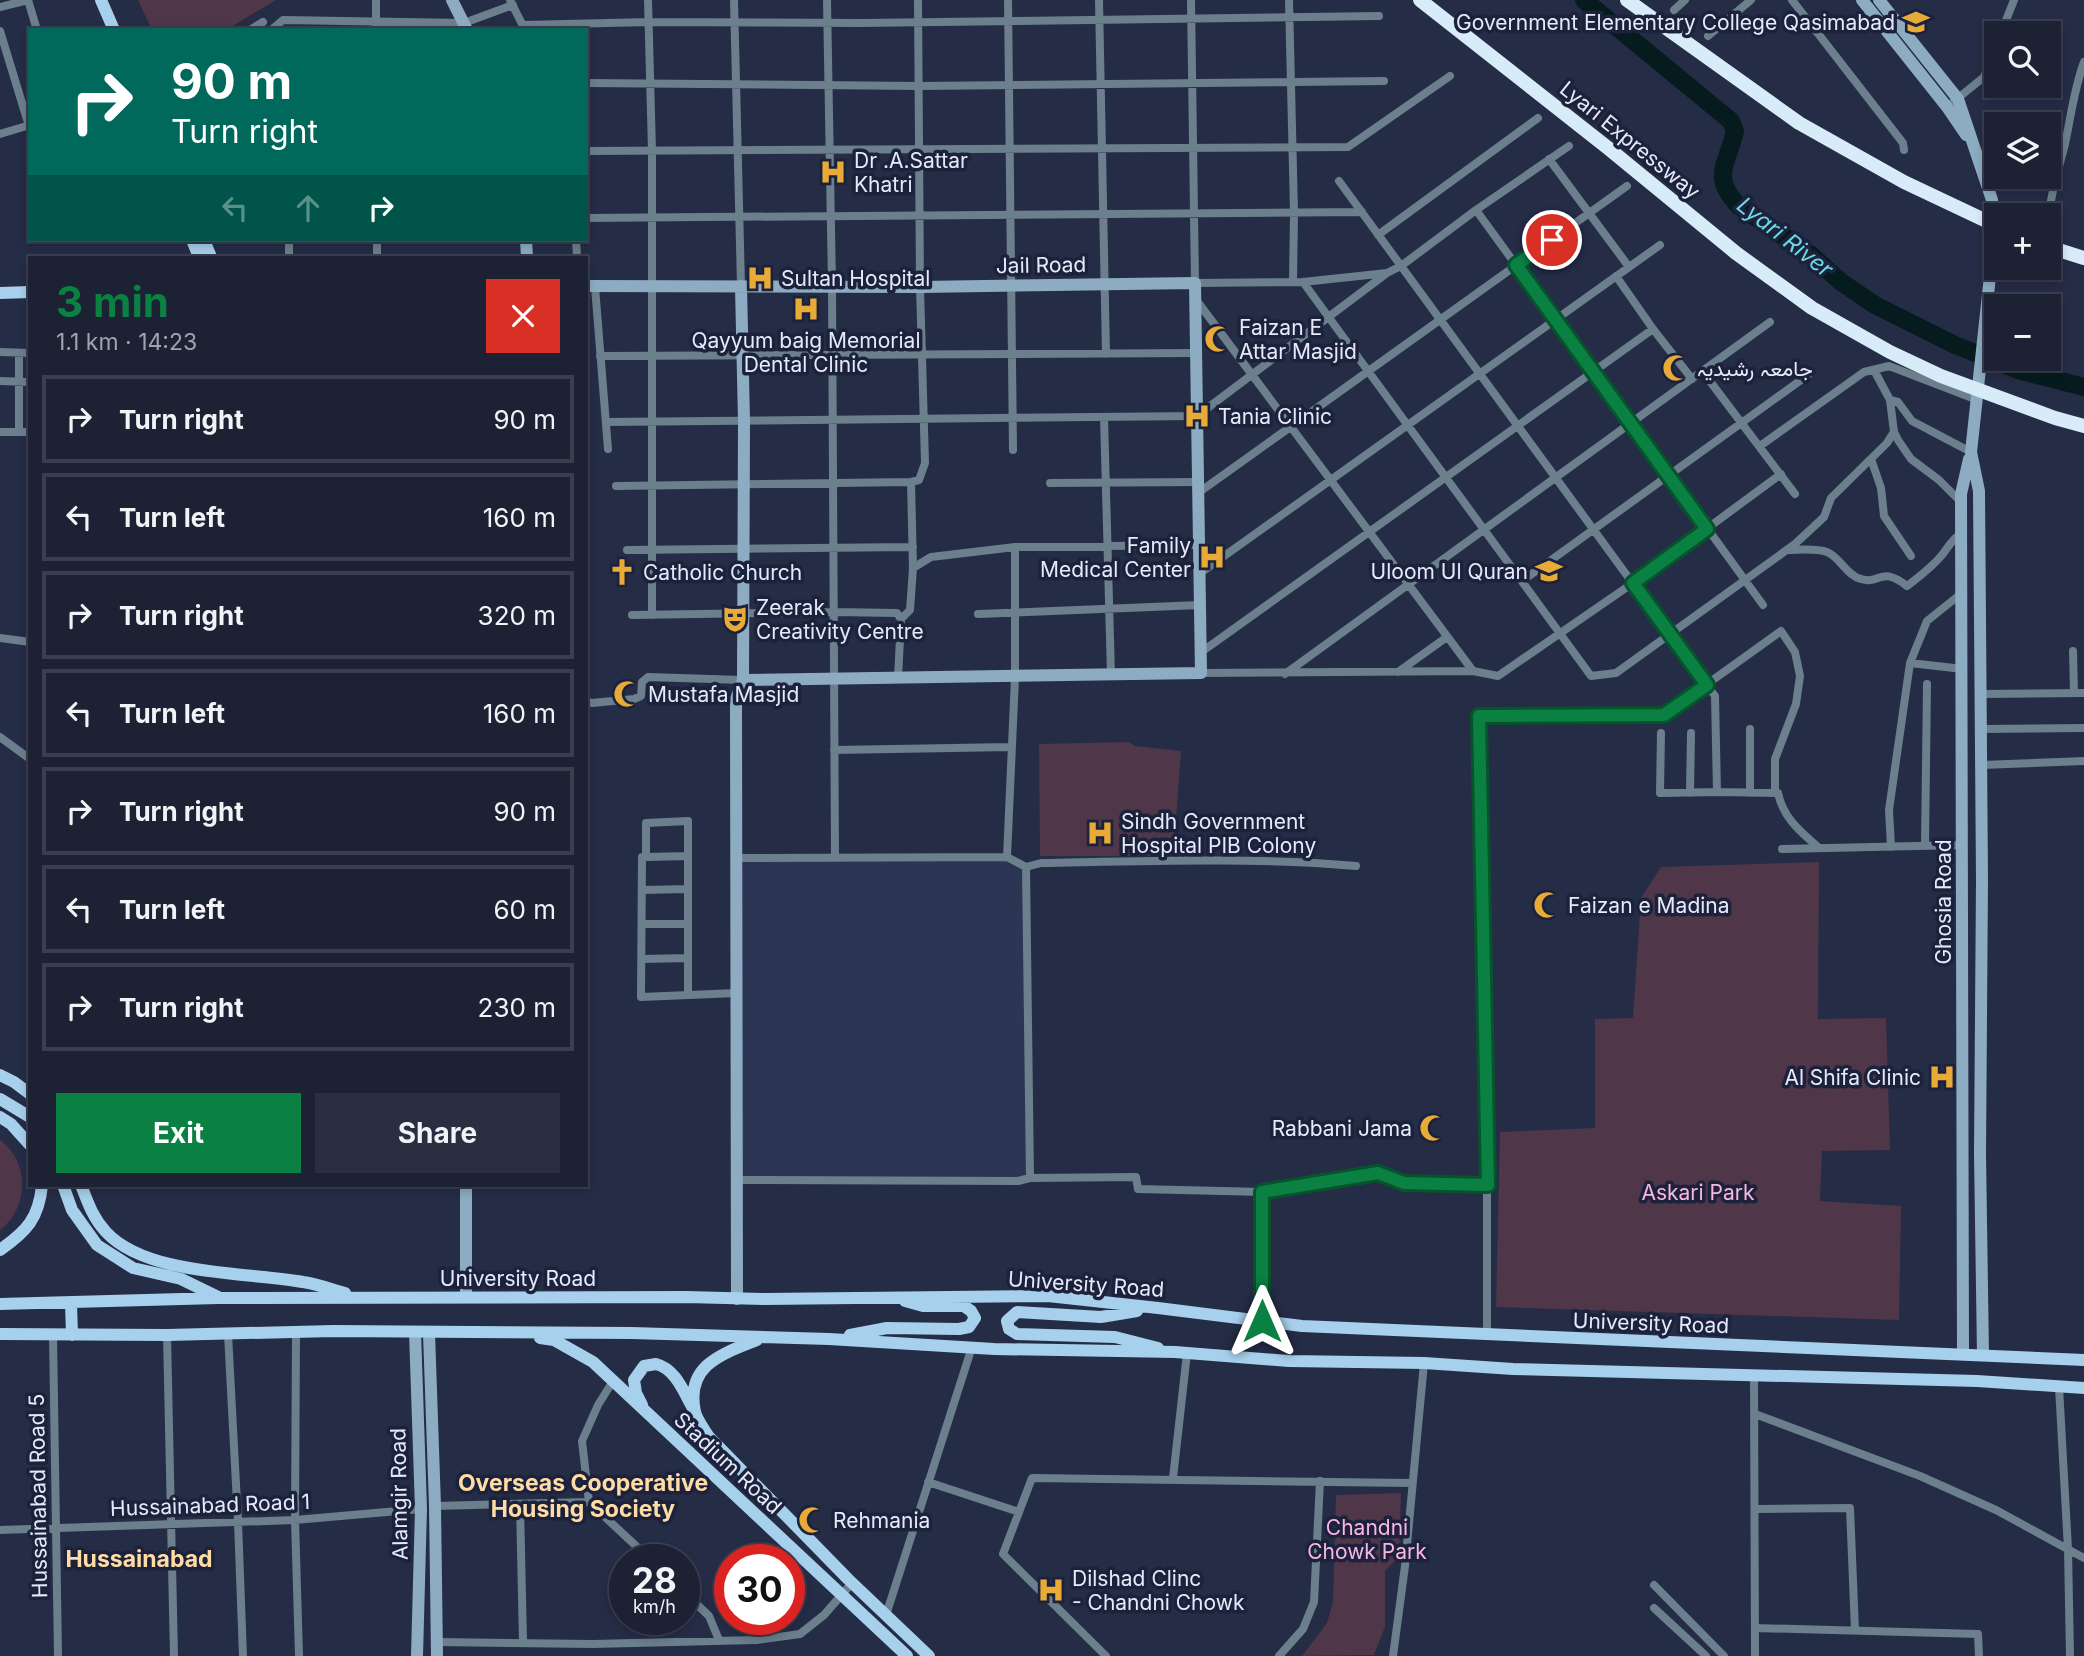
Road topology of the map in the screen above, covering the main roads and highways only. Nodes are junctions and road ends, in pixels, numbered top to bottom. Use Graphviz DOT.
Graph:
graph roads {
  1 [pos="92,0"];
  2 [pos="101,0"];
  3 [pos="1420,0"];
  4 [pos="1627,0"];
  5 [pos="103,28"];
  6 [pos="113,28"];
  7 [pos="1984,220"];
  8 [pos="2061,251"];
  9 [pos="2084,258"];
  10 [pos="28,292"];
  11 [pos="0,293"];
  12 [pos="2084,426"];
  13 [pos="0,1075"];
  14 [pos="28,1092"];
  15 [pos="0,1099"];
  16 [pos="0,1117"];
  17 [pos="28,1117"];
  18 [pos="28,1144"];
  19 [pos="42,1187"];
  20 [pos="64,1187"];
  21 [pos="82,1187"];
  22 [pos="0,1250"];
  23 [pos="363,1297"];
  24 [pos="889,1297"];
  25 [pos="218,1298"];
  26 [pos="71,1303"];
  27 [pos="0,1304"];
  28 [pos="1158,1308"];
  29 [pos="504,1332"];
  30 [pos="0,1334"];
  31 [pos="72,1335"];
  32 [pos="764,1337"];
  33 [pos="830,1339"];
  34 [pos="1181,1352"];
  35 [pos="2084,1360"];
  36 [pos="2084,1388"];
  37 [pos="695,1413"];
  38 [pos="647,1415"];
  39 [pos="907,1656"];
  40 [pos="929,1656"];
  1 -- 5 [label="main road"];
  2 -- 6 [label="main road"];
  3 -- 12 [label="highway, Lyari Expressway"];
  4 -- 7 [label="highway"];
  8 -- 9 [label="highway"];
  10 -- 11 [label="main road"];
  13 -- 14 [label="main road"];
  15 -- 17 [label="main road"];
  16 -- 18 [label="main road"];
  19 -- 22 [label="main road"];
  20 -- 25 [label="main road"];
  21 -- 23 [label="main road"];
  23 -- 24 [label="main road, University Road"];
  23 -- 25 [label="main road, University Road"];
  24 -- 28 [label="main road, University Road"];
  24 -- 33 [label="main road"];
  25 -- 26 [label="main road, University Road"];
  26 -- 27 [label="main road, University Road"];
  26 -- 31 [label="main road"];
  28 -- 34 [label="main road"];
  28 -- 35 [label="main road, University Road"];
  29 -- 31 [label="main road"];
  29 -- 32 [label="main road"];
  29 -- 38 [label="main road, Stadium Road"];
  30 -- 31 [label="main road"];
  32 -- 33 [label="main road"];
  32 -- 37 [label="main road, Stadium Road"];
  33 -- 34 [label="main road"];
  34 -- 36 [label="main road"];
  37 -- 38 [label="main road"];
  37 -- 40 [label="main road, Stadium Road"];
  38 -- 39 [label="main road, Stadium Road"];
}
